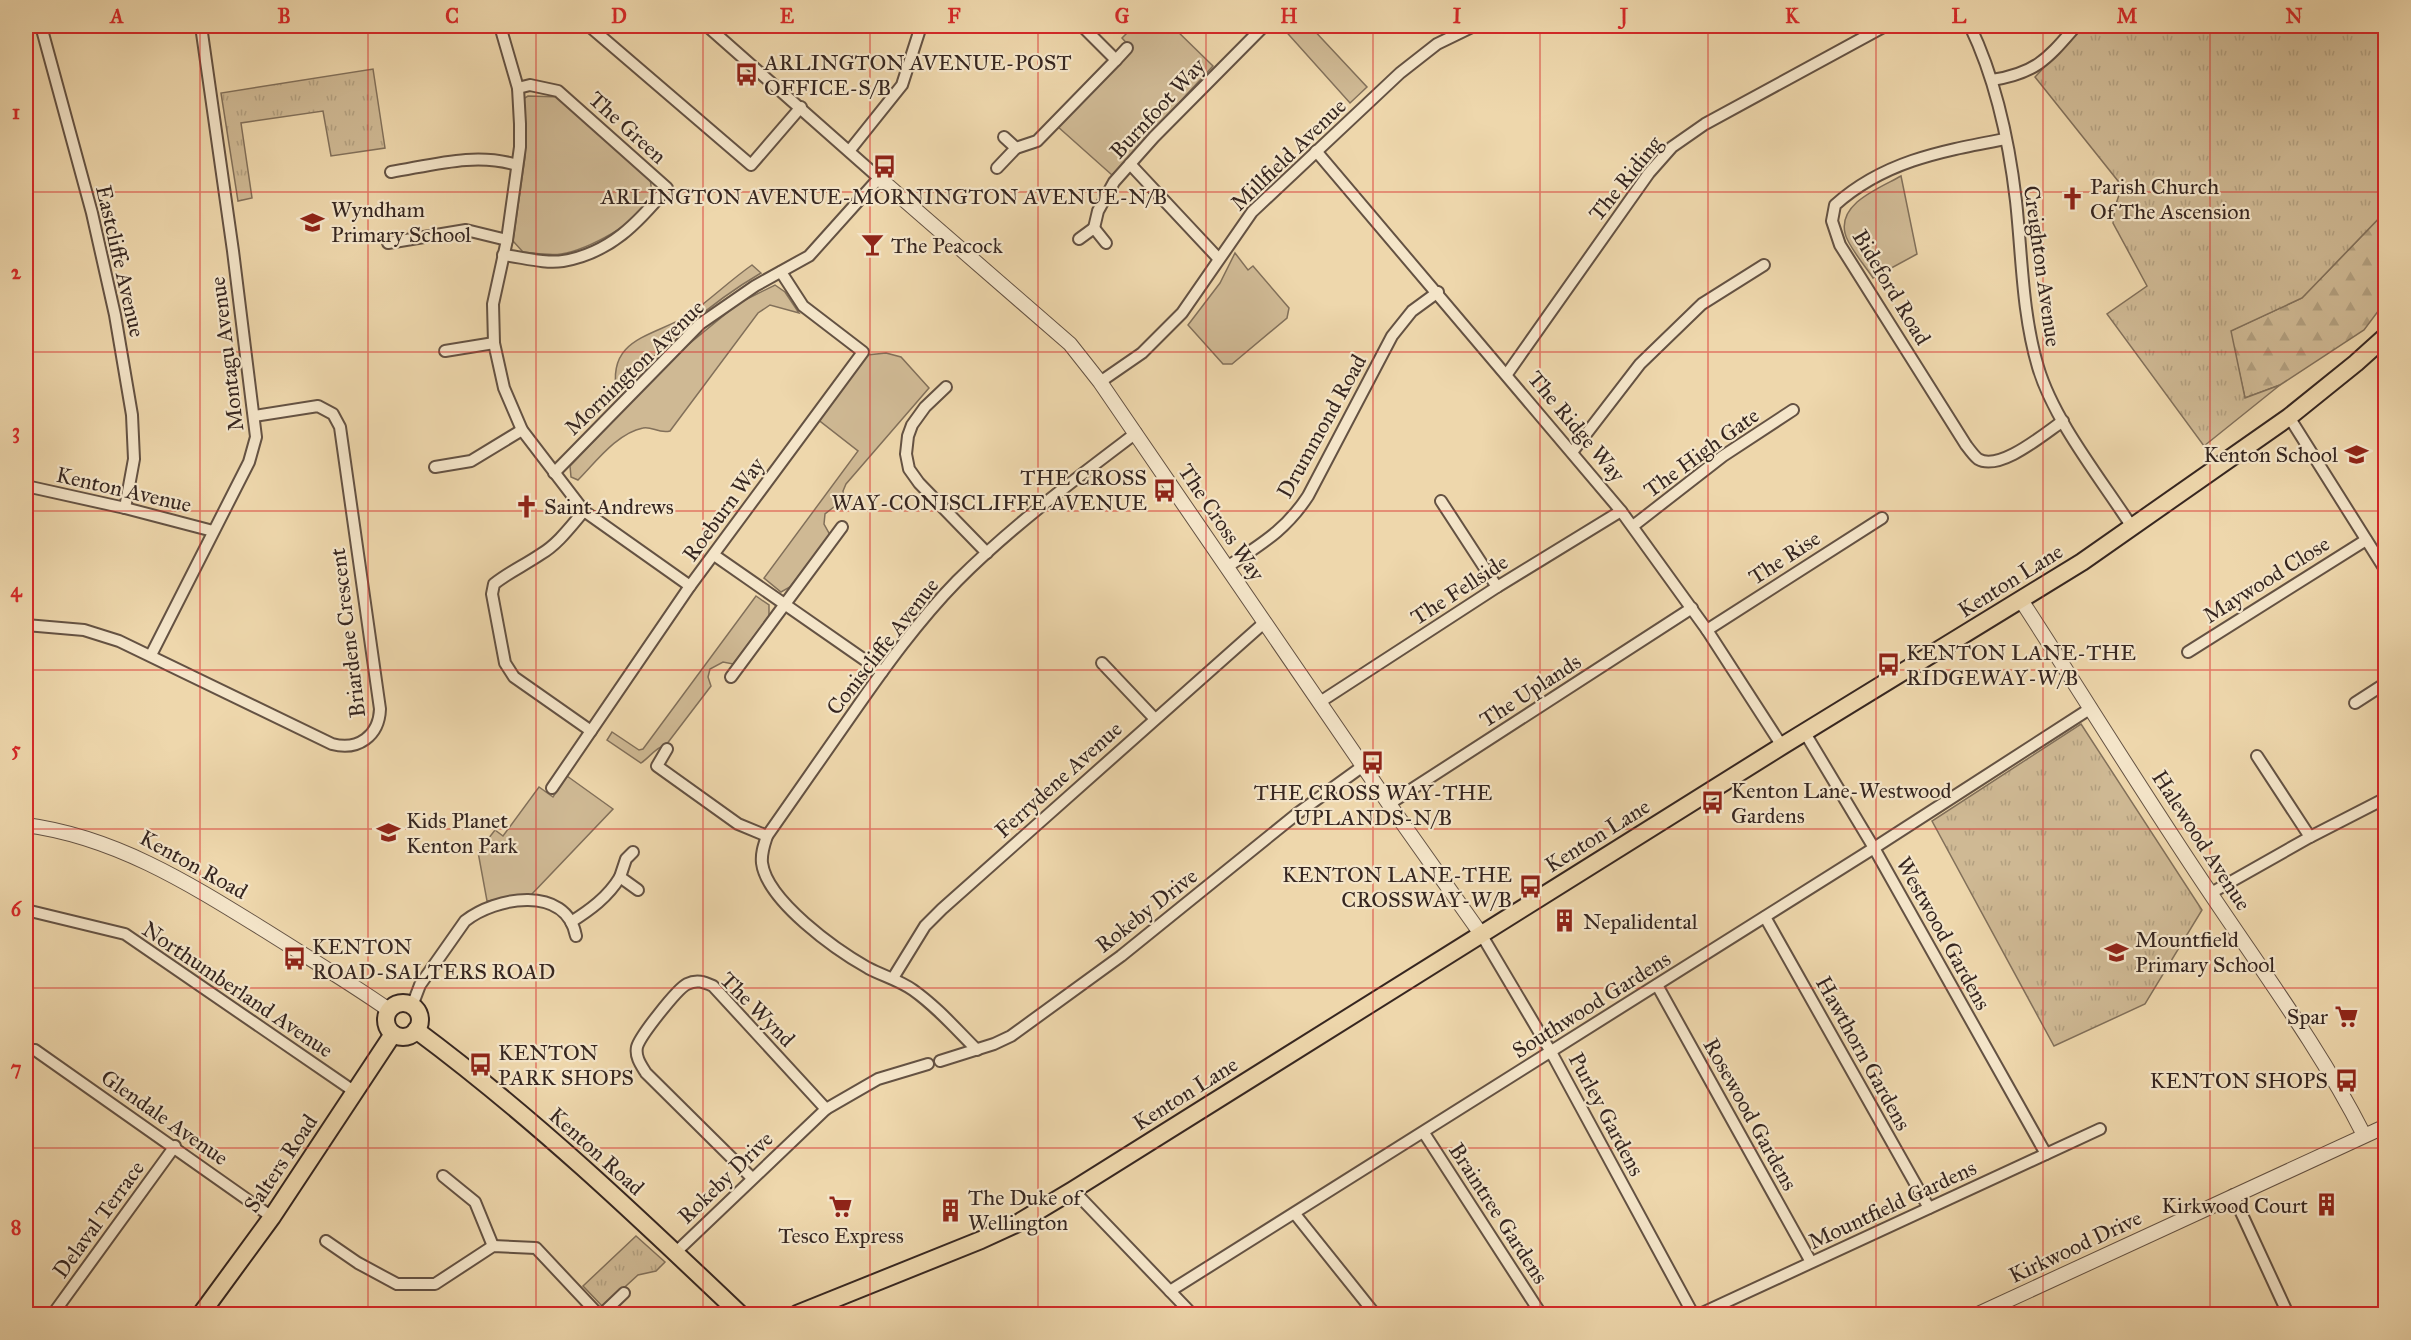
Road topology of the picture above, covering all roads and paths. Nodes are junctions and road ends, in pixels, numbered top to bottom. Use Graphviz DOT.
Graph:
graph roads {
  1 [pos="40,26"];
  2 [pos="201,26"];
  3 [pos="500,26"];
  4 [pos="589,26"];
  5 [pos="707,26"];
  6 [pos="921,26"];
  7 [pos="1082,26"];
  8 [pos="1264,26"];
  9 [pos="1474,26"];
  10 [pos="1885,26"];
  11 [pos="1970,26"];
  12 [pos="2076,26"];
  13 [pos="1127,48"];
  14 [pos="1116,60"];
  15 [pos="1992,80"];
  16 [pos="518,88"];
  17 [pos="801,107"];
  18 [pos="1004,137"];
  19 [pos="2005,139"];
  20 [pos="1016,148"];
  21 [pos="850,150"];
  22 [pos="1316,151"];
  23 [pos="1130,164"];
  24 [pos="517,165"];
  25 [pos="997,168"];
  26 [pos="392,172"];
  27 [pos="879,178"];
  28 [pos="1094,228"];
  29 [pos="1079,239"];
  30 [pos="507,240"];
  31 [pos="388,243"];
  32 [pos="1106,243"];
  33 [pos="503,255"];
  34 [pos="1218,258"];
  35 [pos="1764,265"];
  36 [pos="781,272"];
  37 [pos="1438,292"];
  38 [pos="2385,336"];
  39 [pos="494,343"];
  40 [pos="445,351"];
  41 [pos="1507,374"];
  42 [pos="1100,382"];
  43 [pos="946,387"];
  44 [pos="1793,410"];
  45 [pos="254,416"];
  46 [pos="2289,417"];
  47 [pos="2063,421"];
  48 [pos="522,430"];
  49 [pos="1136,433"];
  50 [pos="1573,451"];
  51 [pos="435,466"];
  52 [pos="554,473"];
  53 [pos="26,486"];
  54 [pos="1440,501"];
  55 [pos="125,508"];
  56 [pos="584,511"];
  57 [pos="1622,511"];
  58 [pos="1882,518"];
  59 [pos="1633,526"];
  60 [pos="842,527"];
  61 [pos="2132,527"];
  62 [pos="213,531"];
  63 [pos="2366,540"];
  64 [pos="987,553"];
  65 [pos="714,555"];
  66 [pos="1227,567"];
  67 [pos="2385,571"];
  68 [pos="690,586"];
  69 [pos="1497,587"];
  70 [pos="2021,600"];
  71 [pos="785,605"];
  72 [pos="1692,608"];
  73 [pos="1265,622"];
  74 [pos="26,625"];
  75 [pos="1707,630"];
  76 [pos="2188,652"];
  77 [pos="150,655"];
  78 [pos="1102,663"];
  79 [pos="882,672"];
  80 [pos="731,677"];
  81 [pos="2385,683"];
  82 [pos="1320,702"];
  83 [pos="2355,703"];
  84 [pos="2091,708"];
  85 [pos="1155,719"];
  86 [pos="591,731"];
  87 [pos="1805,733"];
  88 [pos="1782,746"];
  89 [pos="667,749"];
  90 [pos="2258,756"];
  91 [pos="1363,766"];
  92 [pos="552,788"];
  93 [pos="2385,798"];
  94 [pos="1389,804"];
  95 [pos="26,825"];
  96 [pos="767,836"];
  97 [pos="2310,837"];
  98 [pos="1874,848"];
  99 [pos="633,852"];
  100 [pos="620,877"];
  101 [pos="638,890"];
  102 [pos="2211,894"];
  103 [pos="26,910"];
  104 [pos="1765,917"];
  105 [pos="571,922"];
  106 [pos="1481,934"];
  107 [pos="576,936"];
  108 [pos="893,978"];
  109 [pos="1658,986"];
  110 [pos="412,1006"];
  111 [pos="389,1010"];
  112 [pos="416,1030"];
  113 [pos="393,1034"];
  114 [pos="35,1050"];
  115 [pos="977,1050"];
  116 [pos="1551,1052"];
  117 [pos="940,1061"];
  118 [pos="928,1064"];
  119 [pos="355,1092"];
  120 [pos="826,1108"];
  121 [pos="2385,1126"];
  122 [pos="2100,1129"];
  123 [pos="1424,1133"];
  124 [pos="2364,1136"];
  125 [pos="175,1146"];
  126 [pos="2046,1154"];
  127 [pos="443,1176"];
  128 [pos="752,1178"];
  129 [pos="1073,1190"];
  130 [pos="2233,1195"];
  131 [pos="1929,1208"];
  132 [pos="1295,1214"];
  133 [pos="272,1216"];
  134 [pos="326,1241"];
  135 [pos="493,1246"];
  136 [pos="675,1253"];
  137 [pos="1811,1262"];
  138 [pos="1170,1291"];
  139 [pos="624,1293"];
  140 [pos="26,1312"];
  141 [pos="29,1314"];
  142 [pos="53,1314"];
  143 [pos="201,1314"];
  144 [pos="600,1314"];
  145 [pos="740,1314"];
  146 [pos="797,1314"];
  147 [pos="1192,1314"];
  148 [pos="1375,1314"];
  149 [pos="1540,1314"];
  150 [pos="1693,1314"];
  151 [pos="1700,1314"];
  152 [pos="1978,1314"];
  153 [pos="2288,1314"];
  1 -- 55 [label="street, Eastcliffe Avenue"];
  2 -- 45 [label="street, Montagu Avenue"];
  3 -- 16 [label="street"];
  4 -- 17 [label="street"];
  5 -- 17 [label="street"];
  6 -- 21 [label="street"];
  7 -- 14 [label="street"];
  8 -- 23 [label="street, Burnfoot Way"];
  9 -- 22 [label="street, Millfield Avenue"];
  10 -- 41 [label="street, The Riding"];
  11 -- 15 [label="street, Creighton Avenue"];
  12 -- 15 [label="street"];
  13 -- 14 [label="street"];
  14 -- 20 [label="street"];
  15 -- 19 [label="street, Creighton Avenue"];
  16 -- 24 [label="street"];
  16 -- 33 [label="street, The Green"];
  17 -- 21 [label="street"];
  18 -- 20 [label="street"];
  19 -- 47 [label="street, Creighton Avenue"];
  19 -- 47 [label="street, Bideford Road"];
  20 -- 25 [label="street"];
  21 -- 27 [label="street"];
  22 -- 34 [label="street, Millfield Avenue"];
  22 -- 37 [label="street, The Ridge Way"];
  23 -- 28 [label="street, Burnfoot Way"];
  23 -- 34 [label="street"];
  24 -- 26 [label="street"];
  24 -- 30 [label="street"];
  27 -- 36 [label="street, Mornington Avenue"];
  27 -- 42 [label="street, The Cross Way"];
  28 -- 29 [label="street"];
  28 -- 32 [label="street"];
  30 -- 31 [label="street"];
  30 -- 33 [label="street"];
  33 -- 39 [label="street"];
  34 -- 42 [label="street, Millfield Avenue"];
  35 -- 50 [label="street"];
  36 -- 52 [label="street, Mornington Avenue"];
  36 -- 65 [label="street, Roeburn Way"];
  37 -- 41 [label="street, The Ridge Way"];
  37 -- 66 [label="street, Drummond Road"];
  38 -- 46 [label="main road, Kenton Lane"];
  39 -- 40 [label="street"];
  39 -- 48 [label="street"];
  41 -- 50 [label="street, The Ridge Way"];
  42 -- 49 [label="street, The Cross Way"];
  43 -- 64 [label="street"];
  44 -- 59 [label="street, The High Gate"];
  45 -- 62 [label="street, Montagu Avenue"];
  45 -- 77 [label="street, Briardene Crescent"];
  46 -- 61 [label="main road, Kenton Lane"];
  46 -- 63 [label="street"];
  47 -- 61 [label="street, Creighton Avenue"];
  48 -- 51 [label="street"];
  48 -- 52 [label="street"];
  49 -- 64 [label="street, Coniscliffe Avenue"];
  49 -- 66 [label="street, The Cross Way"];
  50 -- 57 [label="street, The Ridge Way"];
  52 -- 56 [label="street"];
  53 -- 55 [label="street, Kenton Avenue"];
  54 -- 69 [label="street"];
  55 -- 62 [label="street, Kenton Avenue"];
  56 -- 68 [label="street"];
  56 -- 86 [label="street"];
  57 -- 59 [label="street, The Ridge Way"];
  57 -- 69 [label="street, The Fellside"];
  58 -- 75 [label="street, The Rise"];
  59 -- 72 [label="street, The Ridge Way"];
  60 -- 71 [label="street"];
  61 -- 70 [label="main road, Kenton Lane"];
  62 -- 77 [label="street, Montagu Avenue"];
  63 -- 67 [label="street"];
  63 -- 76 [label="street, Maywood Close"];
  64 -- 79 [label="street, Coniscliffe Avenue"];
  65 -- 68 [label="street, Roeburn Way"];
  65 -- 71 [label="street"];
  66 -- 73 [label="street, The Cross Way"];
  68 -- 86 [label="street, Roeburn Way"];
  69 -- 82 [label="street, The Fellside"];
  70 -- 84 [label="street, Halewood Avenue"];
  70 -- 87 [label="main road, Kenton Lane"];
  71 -- 79 [label="street"];
  71 -- 80 [label="street"];
  72 -- 75 [label="street, The Ridge Way"];
  72 -- 94 [label="street, The Uplands"];
  73 -- 82 [label="street, The Cross Way"];
  73 -- 85 [label="street, Ferrydene Avenue"];
  74 -- 77 [label="street, Briardene Crescent"];
  75 -- 88 [label="street, The Ridge Way"];
  78 -- 85 [label="street"];
  79 -- 96 [label="street, Coniscliffe Avenue"];
  81 -- 83 [label="street"];
  82 -- 91 [label="street, The Cross Way"];
  84 -- 98 [label="street, Southwood Gardens"];
  84 -- 102 [label="street, Halewood Avenue"];
  85 -- 108 [label="street, Ferrydene Avenue"];
  86 -- 92 [label="street, Roeburn Way"];
  87 -- 88 [label="main road, Kenton Lane"];
  87 -- 98 [label="street, Westwood Gardens"];
  88 -- 106 [label="main road, Kenton Lane"];
  89 -- 96 [label="street"];
  90 -- 97 [label="street"];
  91 -- 94 [label="street, The Cross Way"];
  91 -- 115 [label="street, Rokeby Drive"];
  93 -- 97 [label="street"];
  94 -- 106 [label="street, The Cross Way"];
  95 -- 111 [label="street, Kenton Road"];
  96 -- 108 [label="street"];
  97 -- 102 [label="street"];
  98 -- 104 [label="street, Southwood Gardens"];
  98 -- 126 [label="street, Westwood Gardens"];
  99 -- 100 [label="street"];
  100 -- 101 [label="street"];
  100 -- 105 [label="street"];
  102 -- 124 [label="street, Halewood Avenue"];
  103 -- 119 [label="street, Northumberland Avenue"];
  104 -- 109 [label="street, Southwood Gardens"];
  104 -- 131 [label="street, Hawthorn Gardens"];
  105 -- 107 [label="street"];
  105 -- 110 [label="street"];
  106 -- 116 [label="street, Purley Gardens"];
  106 -- 129 [label="main road, Kenton Lane"];
  108 -- 115 [label="street"];
  109 -- 116 [label="street, Southwood Gardens"];
  109 -- 137 [label="street, Rosewood Gardens"];
  110 -- 111 [label="main road"];
  110 -- 112 [label="main road"];
  111 -- 113 [label="main road"];
  112 -- 113 [label="main road"];
  112 -- 136 [label="main road, Kenton Road"];
  113 -- 119 [label="main road, Salters Road"];
  114 -- 125 [label="street, Glendale Avenue"];
  115 -- 117 [label="street, Rokeby Drive"];
  116 -- 123 [label="street, Southwood Gardens"];
  116 -- 150 [label="street, Purley Gardens"];
  118 -- 120 [label="street, Rokeby Drive"];
  119 -- 133 [label="main road, Salters Road"];
  120 -- 128 [label="street, Rokeby Drive"];
  120 -- 128 [label="street, The Wynd"];
  121 -- 124 [label="street, Kirkwood Drive"];
  122 -- 126 [label="street, Mountfield Gardens"];
  123 -- 132 [label="street, Southwood Gardens"];
  123 -- 149 [label="street, Braintree Gardens"];
  124 -- 130 [label="street, Kirkwood Drive"];
  125 -- 133 [label="street, Glendale Avenue"];
  125 -- 142 [label="street, Delaval Terrace"];
  126 -- 131 [label="street, Mountfield Gardens"];
  127 -- 135 [label="street"];
  128 -- 136 [label="street, Rokeby Drive"];
  129 -- 138 [label="street"];
  129 -- 146 [label="main road, Kenton Lane"];
  130 -- 152 [label="street, Kirkwood Drive"];
  130 -- 153 [label="street"];
  131 -- 137 [label="street, Mountfield Gardens"];
  132 -- 138 [label="street, Southwood Gardens"];
  132 -- 148 [label="street"];
  133 -- 143 [label="main road, Salters Road"];
  134 -- 135 [label="street"];
  135 -- 144 [label="street"];
  136 -- 145 [label="main road, Kenton Road"];
  137 -- 151 [label="street, Mountfield Gardens"];
  138 -- 147 [label="street"];
  139 -- 144 [label="street"];
  140 -- 141 [label="street"];
}
